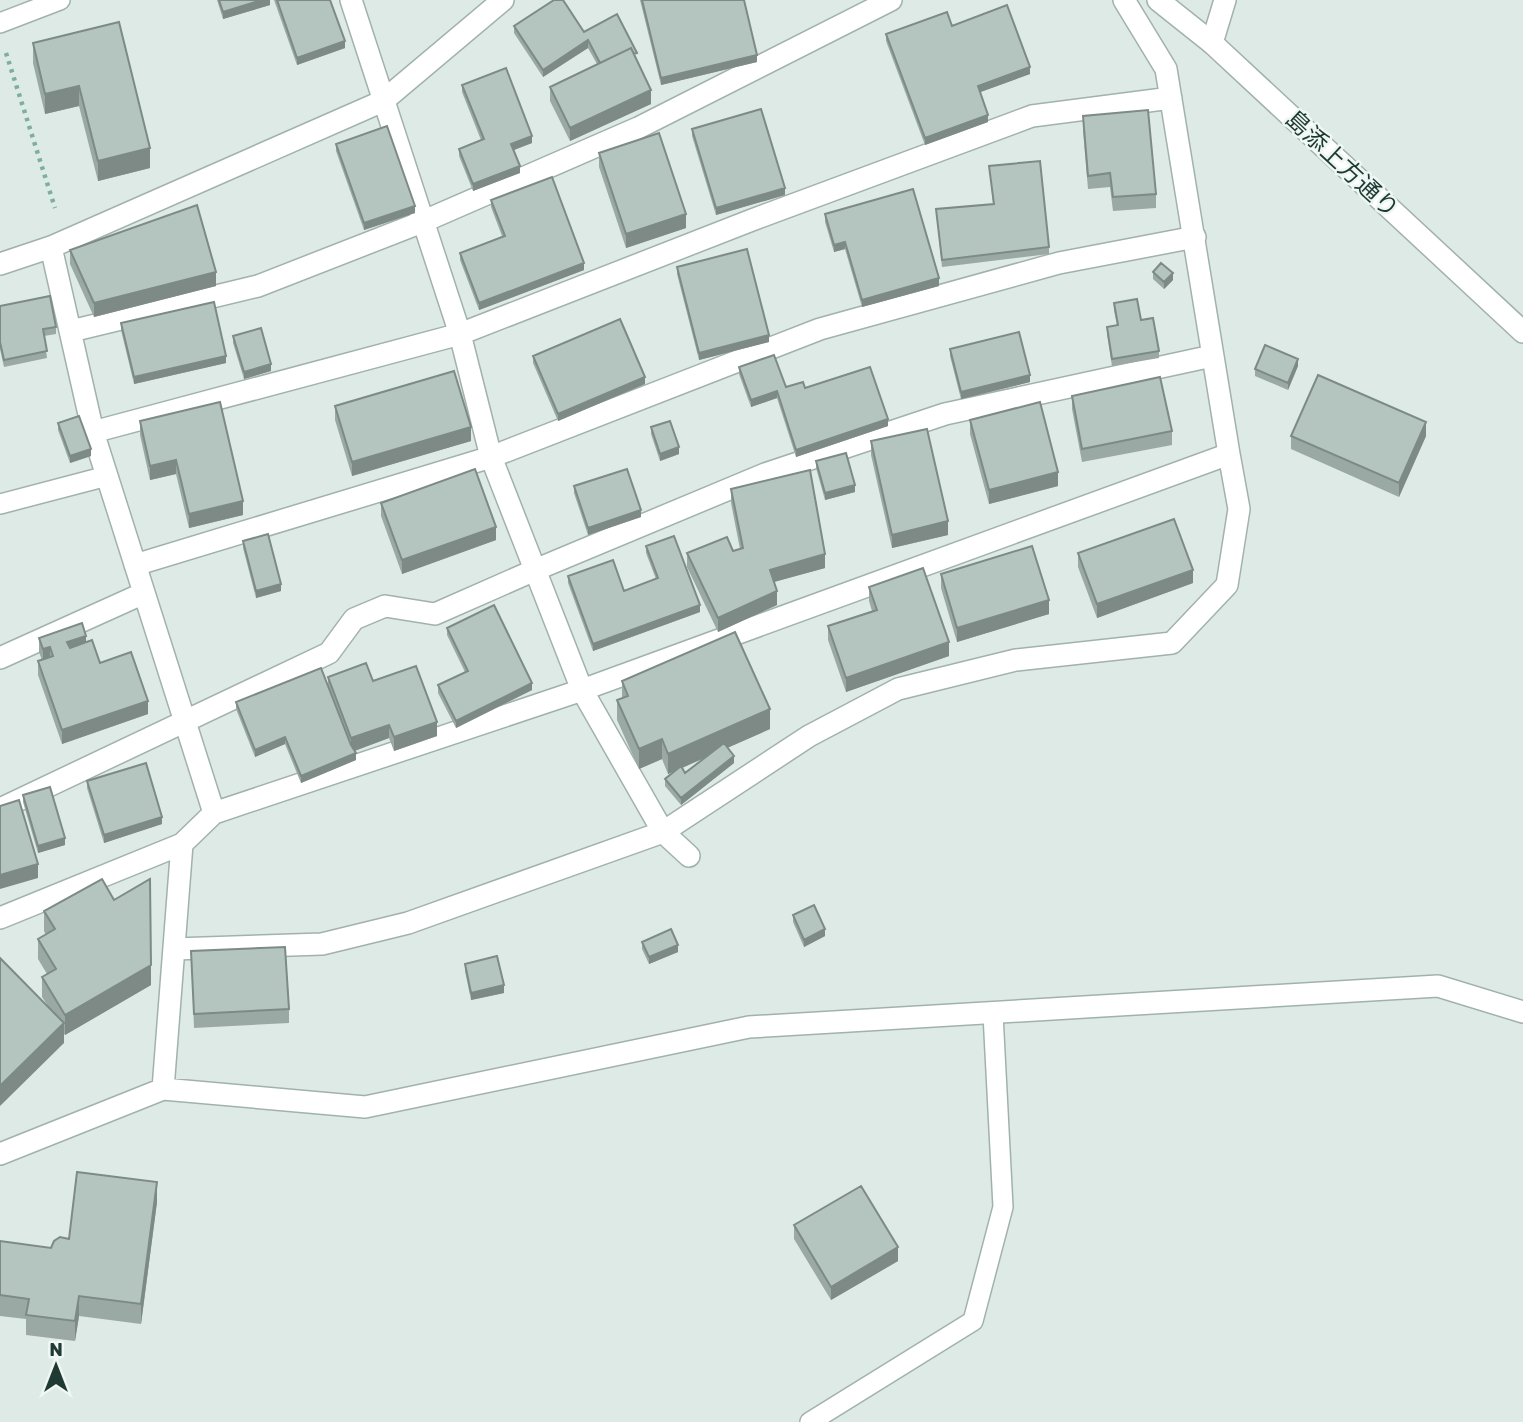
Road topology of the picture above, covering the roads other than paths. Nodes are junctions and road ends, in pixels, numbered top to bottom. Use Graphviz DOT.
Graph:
graph roads {
  1 [pos="60,0"];
  2 [pos="351,0"];
  3 [pos="503,0"];
  4 [pos="891,0"];
  5 [pos="1124,0"];
  6 [pos="1158,0"];
  7 [pos="1225,0"];
  8 [pos="0,23"];
  9 [pos="1212,43"];
  10 [pos="1171,99"];
  11 [pos="383,101"];
  12 [pos="422,222"];
  13 [pos="1195,237"];
  14 [pos="58,244"];
  15 [pos="0,264"];
  16 [pos="71,331"];
  17 [pos="1523,332"];
  18 [pos="460,334"];
  19 [pos="1212,356"];
  20 [pos="93,432"];
  21 [pos="1229,454"];
  22 [pos="491,457"];
  23 [pos="107,476"];
  24 [pos="0,504"];
  25 [pos="135,565"];
  26 [pos="535,569"];
  27 [pos="144,593"];
  28 [pos="0,659"];
  29 [pos="582,690"];
  30 [pos="184,720"];
  31 [pos="0,809"];
  32 [pos="214,813"];
  33 [pos="663,832"];
  34 [pos="182,844"];
  35 [pos="689,856"];
  36 [pos="0,919"];
  37 [pos="174,949"];
  38 [pos="1523,1012"];
  39 [pos="993,1014"];
  40 [pos="163,1089"];
  41 [pos="0,1154"];
  42 [pos="810,1422"];
  1 -- 8 [label="lane"];
  2 -- 11 [label="street"];
  3 -- 11 [label="street"];
  4 -- 12 [label="street"];
  5 -- 10 [label="street"];
  6 -- 9 [label="street, 島添上方通り"];
  7 -- 9 [label="street"];
  9 -- 17 [label="street, 島添上方通り"];
  10 -- 13 [label="street"];
  10 -- 18 [label="street"];
  11 -- 12 [label="street"];
  11 -- 14 [label="street"];
  12 -- 16 [label="street"];
  12 -- 18 [label="street"];
  13 -- 19 [label="street"];
  13 -- 22 [label="street"];
  14 -- 15 [label="street"];
  14 -- 16 [label="street"];
  16 -- 20 [label="street"];
  18 -- 20 [label="street"];
  18 -- 22 [label="street"];
  19 -- 21 [label="street"];
  19 -- 26 [label="street"];
  20 -- 23 [label="street"];
  21 -- 29 [label="street"];
  21 -- 33 [label="street"];
  22 -- 25 [label="street"];
  22 -- 26 [label="street"];
  23 -- 24 [label="lane"];
  23 -- 25 [label="street"];
  25 -- 27 [label="street"];
  26 -- 29 [label="street"];
  26 -- 30 [label="street"];
  27 -- 28 [label="street"];
  27 -- 30 [label="street"];
  29 -- 32 [label="street"];
  29 -- 33 [label="street"];
  30 -- 31 [label="street"];
  30 -- 32 [label="street"];
  32 -- 34 [label="street"];
  33 -- 35 [label="street"];
  33 -- 37 [label="street"];
  34 -- 36 [label="street"];
  34 -- 37 [label="street"];
  37 -- 40 [label="street"];
  38 -- 39 [label="street"];
  39 -- 40 [label="street"];
  39 -- 42 [label="lane"];
  40 -- 41 [label="street"];
}
